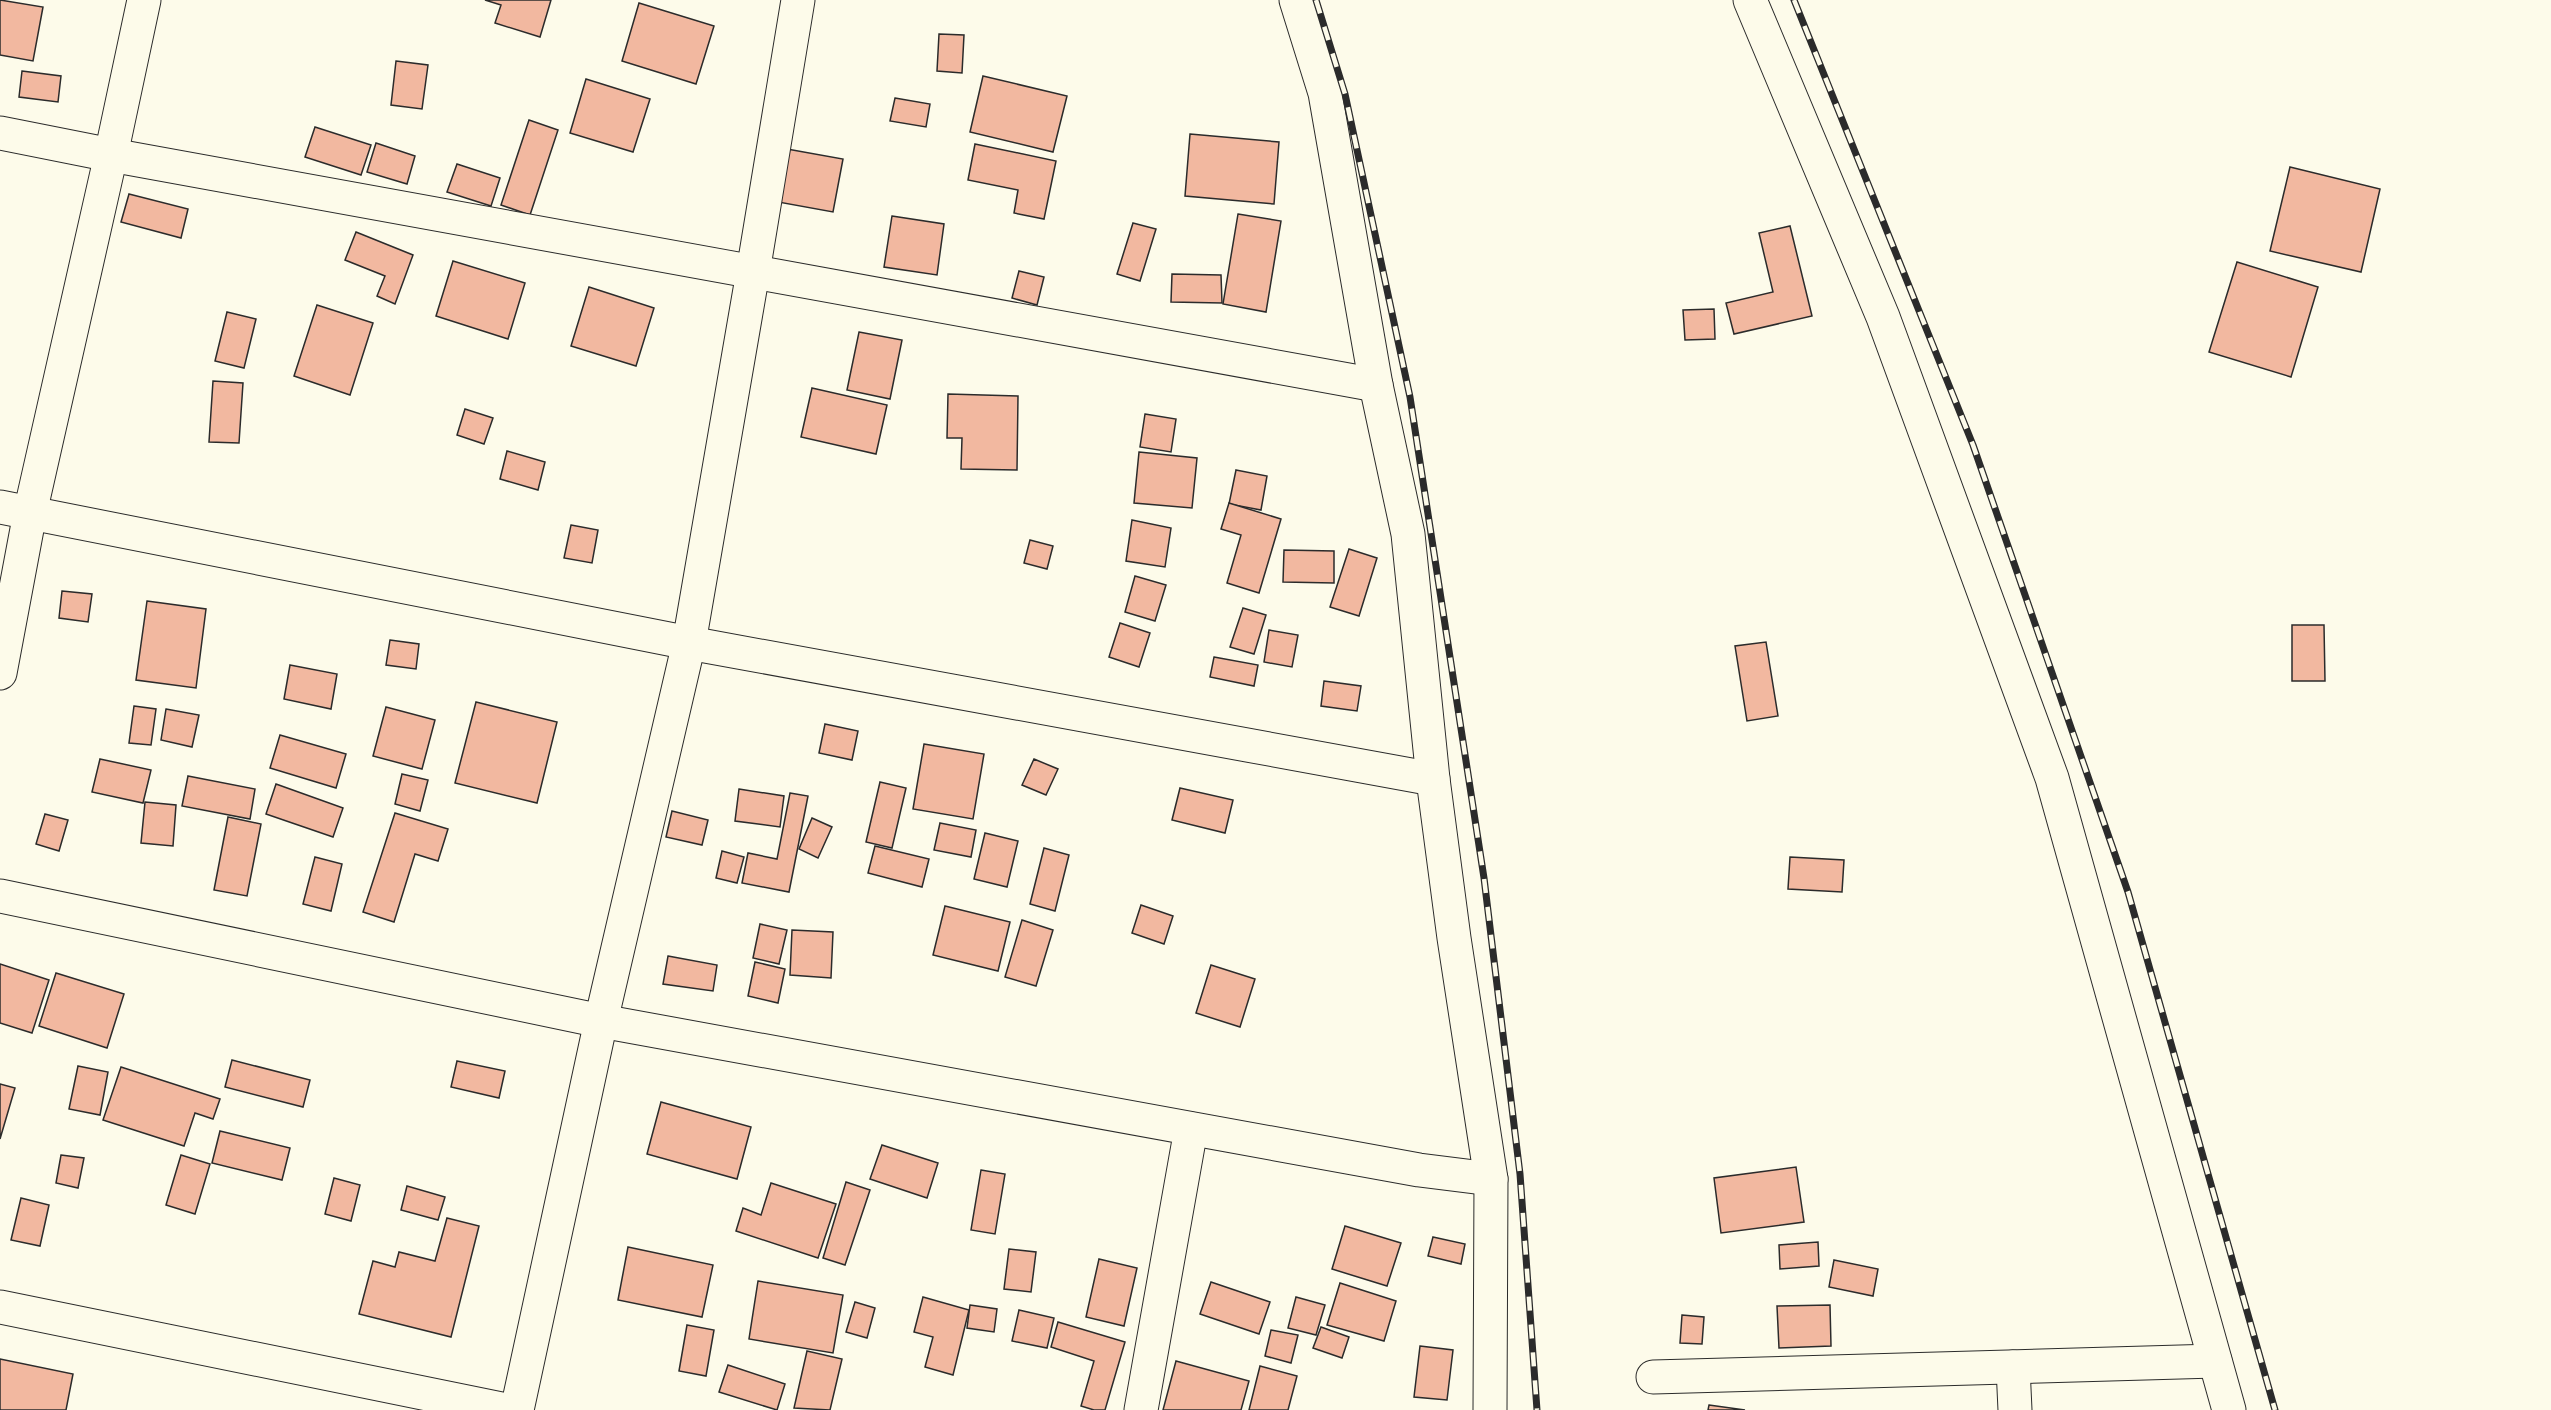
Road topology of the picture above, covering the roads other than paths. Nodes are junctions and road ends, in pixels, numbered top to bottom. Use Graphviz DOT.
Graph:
graph roads {
  1 [pos="144,0"];
  2 [pos="798,0"];
  3 [pos="1296,0"];
  4 [pos="1750,0"];
  5 [pos="0,133"];
  6 [pos="111,155"];
  7 [pos="753,272"];
  8 [pos="1376,385"];
  9 [pos="15,510"];
  10 [pos="689,643"];
  11 [pos="0,673"];
  12 [pos="1433,779"];
  13 [pos="0,896"];
  14 [pos="601,1021"];
  15 [pos="1191,1129"];
  16 [pos="1491,1179"];
  17 [pos="0,1307"];
  18 [pos="2215,1361"];
  19 [pos="2013,1367"];
  20 [pos="1653,1377"];
  21 [pos="506,1410"];
  22 [pos="518,1410"];
  23 [pos="1141,1410"];
  24 [pos="1490,1410"];
  25 [pos="2014,1410"];
  26 [pos="2229,1410"];
  1 -- 6 [label="street"];
  2 -- 7 [label="street"];
  3 -- 8 [label="street"];
  4 -- 18 [label="street"];
  5 -- 6 [label="street"];
  6 -- 7 [label="street"];
  6 -- 9 [label="street"];
  7 -- 8 [label="street"];
  7 -- 10 [label="street"];
  8 -- 12 [label="street"];
  9 -- 10 [label="street"];
  9 -- 11 [label="street"];
  10 -- 12 [label="street"];
  10 -- 14 [label="street"];
  12 -- 16 [label="street"];
  13 -- 14 [label="street"];
  14 -- 15 [label="street"];
  14 -- 22 [label="street"];
  15 -- 16 [label="street"];
  15 -- 23 [label="street"];
  16 -- 24 [label="street"];
  17 -- 21 [label="street"];
  18 -- 19 [label="street"];
  18 -- 26 [label="street"];
  19 -- 20 [label="street"];
  19 -- 25 [label="street"];
}
